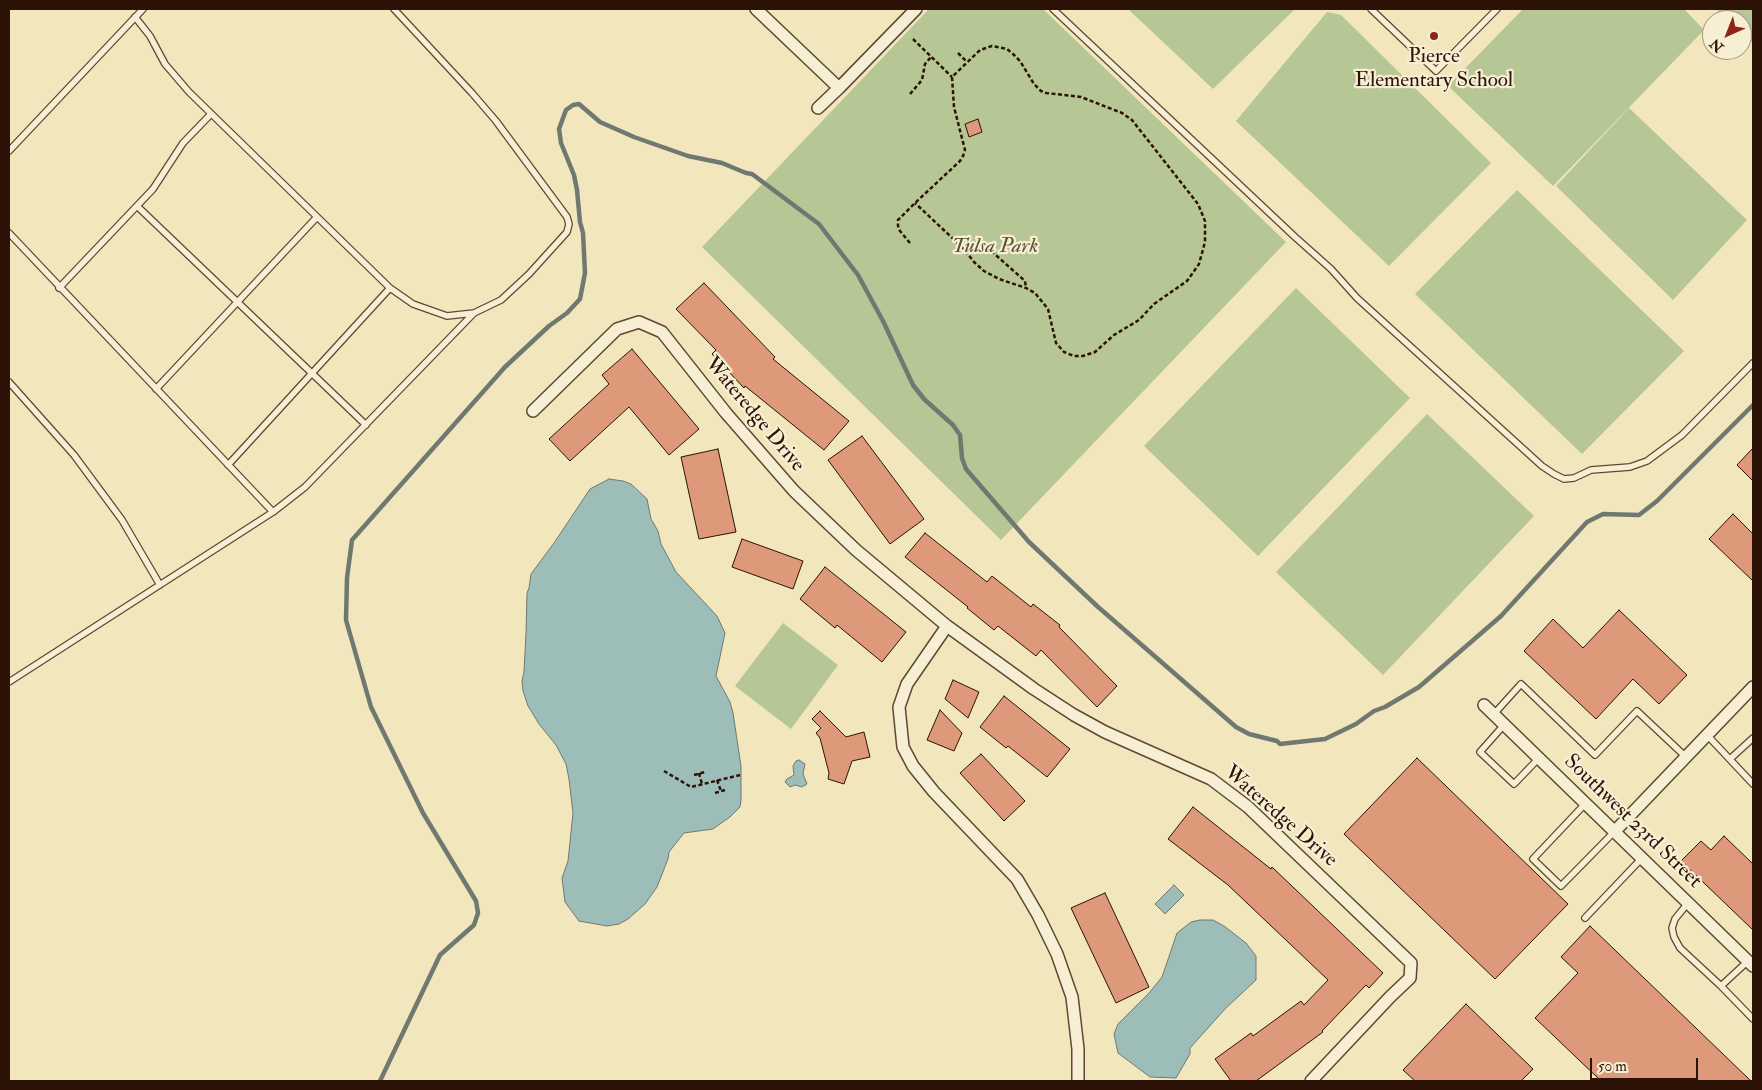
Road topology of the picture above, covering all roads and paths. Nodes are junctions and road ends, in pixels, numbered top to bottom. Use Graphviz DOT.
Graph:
graph roads {
  1 [pos="143,9"];
  2 [pos="394,9"];
  3 [pos="756,9"];
  4 [pos="916,9"];
  5 [pos="1053,9"];
  6 [pos="1371,9"];
  7 [pos="1497,9"];
  8 [pos="135,17"];
  9 [pos="913,39"];
  10 [pos="958,53"];
  11 [pos="931,57"];
  12 [pos="967,62"];
  13 [pos="952,77"];
  14 [pos="839,88"];
  15 [pos="910,94"];
  16 [pos="818,108"];
  17 [pos="211,114"];
  18 [pos="9,151"];
  19 [pos="916,203"];
  20 [pos="137,206"];
  21 [pos="317,217"];
  22 [pos="9,234"];
  23 [pos="910,243"];
  24 [pos="964,249"];
  25 [pos="59,288"];
  26 [pos="390,288"];
  27 [pos="1026,288"];
  28 [pos="237,302"];
  29 [pos="474,313"];
  30 [pos="1753,363"];
  31 [pos="312,373"];
  32 [pos="9,382"];
  33 [pos="156,389"];
  34 [pos="533,412"];
  35 [pos="366,425"];
  36 [pos="228,465"];
  37 [pos="273,512"];
  38 [pos="160,585"];
  39 [pos="947,626"];
  40 [pos="9,682"];
  41 [pos="1753,687"];
  42 [pos="1484,705"];
  43 [pos="1494,714"];
  44 [pos="1504,725"];
  45 [pos="1707,735"];
  46 [pos="1753,738"];
  47 [pos="1686,757"];
  48 [pos="1539,758"];
  49 [pos="1730,760"];
  50 [pos="664,771"];
  51 [pos="705,772"];
  52 [pos="699,773"];
  53 [pos="740,774"];
  54 [pos="694,775"];
  55 [pos="717,780"];
  56 [pos="702,784"];
  57 [pos="1753,784"];
  58 [pos="725,790"];
  59 [pos="720,791"];
  60 [pos="715,793"];
  61 [pos="1586,803"];
  62 [pos="1615,831"];
  63 [pos="1642,858"];
  64 [pos="1688,902"];
  65 [pos="1586,918"];
  66 [pos="1750,964"];
  67 [pos="1721,986"];
  68 [pos="1753,1019"];
  69 [pos="1078,1081"];
  70 [pos="1311,1081"];
  1 -- 8 [label="lane"];
  2 -- 29 [label="lane"];
  3 -- 14 [label="street"];
  4 -- 14 [label="street"];
  5 -- 30 [label="lane"];
  6 -- 7 [label="lane"];
  8 -- 17 [label="lane"];
  8 -- 18 [label="lane"];
  9 -- 11 [label="path"];
  10 -- 12 [label="path"];
  11 -- 13 [label="path"];
  11 -- 15 [label="path"];
  12 -- 13 [label="path"];
  12 -- 27 [label="path"];
  13 -- 19 [label="path"];
  14 -- 16 [label="street"];
  17 -- 20 [label="lane"];
  17 -- 21 [label="lane"];
  19 -- 23 [label="path"];
  19 -- 24 [label="path"];
  20 -- 25 [label="lane"];
  20 -- 28 [label="lane"];
  21 -- 26 [label="lane"];
  21 -- 28 [label="lane"];
  22 -- 25 [label="lane"];
  24 -- 27 [label="path"];
  24 -- 27 [label="path"];
  25 -- 33 [label="lane"];
  26 -- 29 [label="lane"];
  26 -- 31 [label="lane"];
  28 -- 31 [label="lane"];
  28 -- 33 [label="lane"];
  29 -- 35 [label="lane"];
  31 -- 35 [label="lane"];
  31 -- 36 [label="lane"];
  32 -- 38 [label="lane"];
  33 -- 36 [label="lane"];
  34 -- 39 [label="street, Wateredge Drive"];
  35 -- 37 [label="lane"];
  36 -- 37 [label="lane"];
  37 -- 38 [label="lane"];
  38 -- 40 [label="lane"];
  39 -- 69 [label="street"];
  39 -- 70 [label="street, Wateredge Drive"];
  41 -- 45 [label="street"];
  42 -- 43 [label="street, Southwest 23rd Street"];
  43 -- 44 [label="street, Southwest 23rd Street"];
  43 -- 47 [label="lane"];
  44 -- 48 [label="street, Southwest 23rd Street"];
  44 -- 48 [label="lane"];
  45 -- 47 [label="street"];
  45 -- 49 [label="lane"];
  46 -- 49 [label="lane"];
  47 -- 62 [label="street"];
  48 -- 61 [label="street, Southwest 23rd Street"];
  49 -- 57 [label="lane"];
  50 -- 56 [label="path"];
  51 -- 52 [label="path"];
  52 -- 54 [label="path"];
  52 -- 56 [label="path"];
  53 -- 55 [label="path"];
  55 -- 56 [label="path"];
  55 -- 59 [label="path"];
  58 -- 59 [label="path"];
  59 -- 60 [label="path"];
  61 -- 62 [label="street, Southwest 23rd Street"];
  61 -- 62 [label="lane"];
  62 -- 63 [label="street, Southwest 23rd Street"];
  63 -- 64 [label="street, Southwest 23rd Street"];
  63 -- 65 [label="lane"];
  64 -- 66 [label="street, Southwest 23rd Street"];
  64 -- 67 [label="lane"];
  66 -- 67 [label="lane"];
  67 -- 68 [label="lane"];
}
